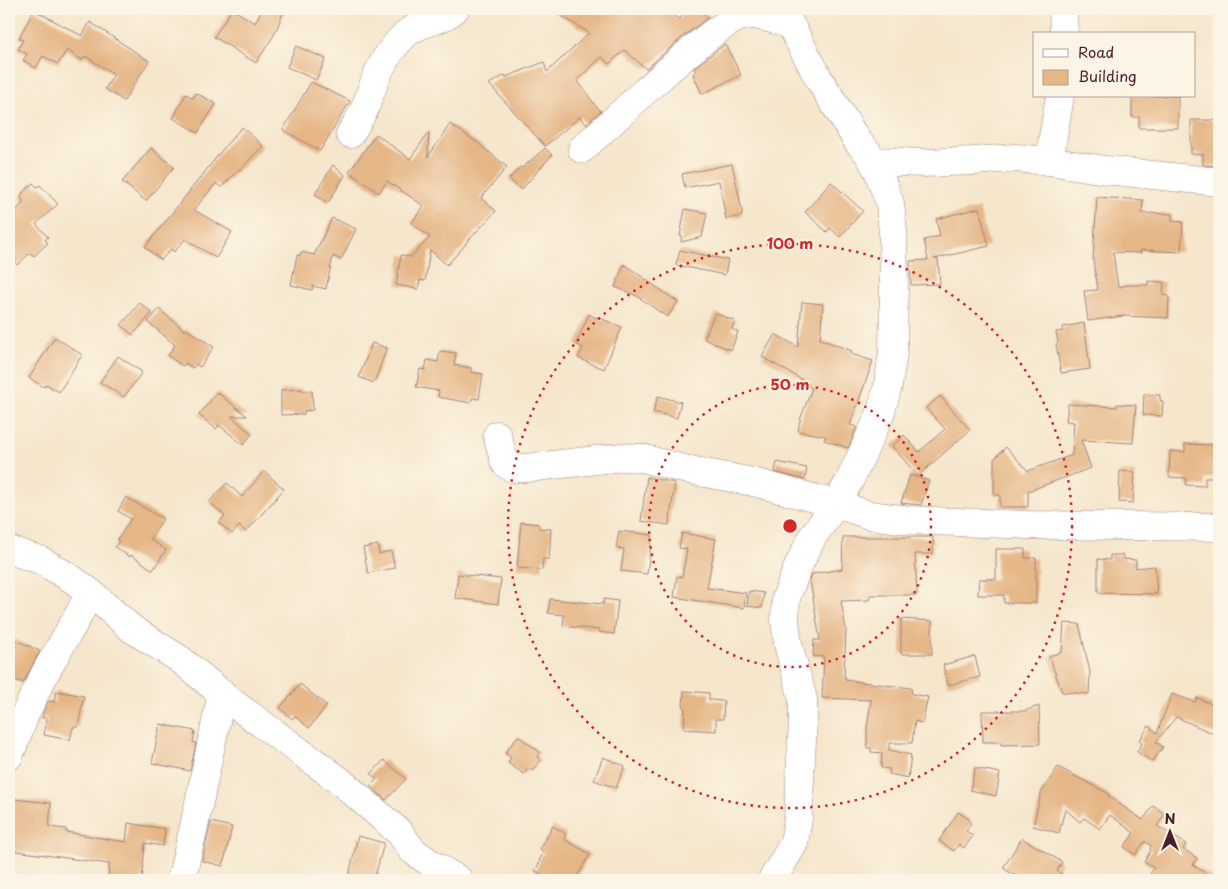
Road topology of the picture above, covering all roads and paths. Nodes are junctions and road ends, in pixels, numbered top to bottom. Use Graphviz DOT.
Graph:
graph roads {
  1 [pos="455,9"];
  2 [pos="1064,9"];
  3 [pos="783,16"];
  4 [pos="1064,32"];
  5 [pos="1060,98"];
  6 [pos="350,134"];
  7 [pos="582,149"];
  8 [pos="873,160"];
  9 [pos="1049,161"];
  10 [pos="1219,182"];
  11 [pos="497,436"];
  12 [pos="836,504"];
  13 [pos="1219,527"];
  14 [pos="9,550"];
  15 [pos="90,592"];
  16 [pos="222,693"];
  17 [pos="9,756"];
  18 [pos="181,880"];
  19 [pos="460,880"];
  20 [pos="772,880"];
  1 -- 6 [label="street"];
  2 -- 4 [label="street"];
  3 -- 7 [label="street"];
  3 -- 8 [label="street"];
  5 -- 9 [label="street"];
  8 -- 9 [label="street"];
  8 -- 12 [label="street"];
  9 -- 10 [label="street"];
  11 -- 12 [label="street"];
  12 -- 13 [label="street"];
  12 -- 20 [label="street"];
  14 -- 15 [label="street"];
  15 -- 16 [label="street"];
  15 -- 17 [label="street"];
  16 -- 18 [label="street"];
  16 -- 19 [label="street"];
}
